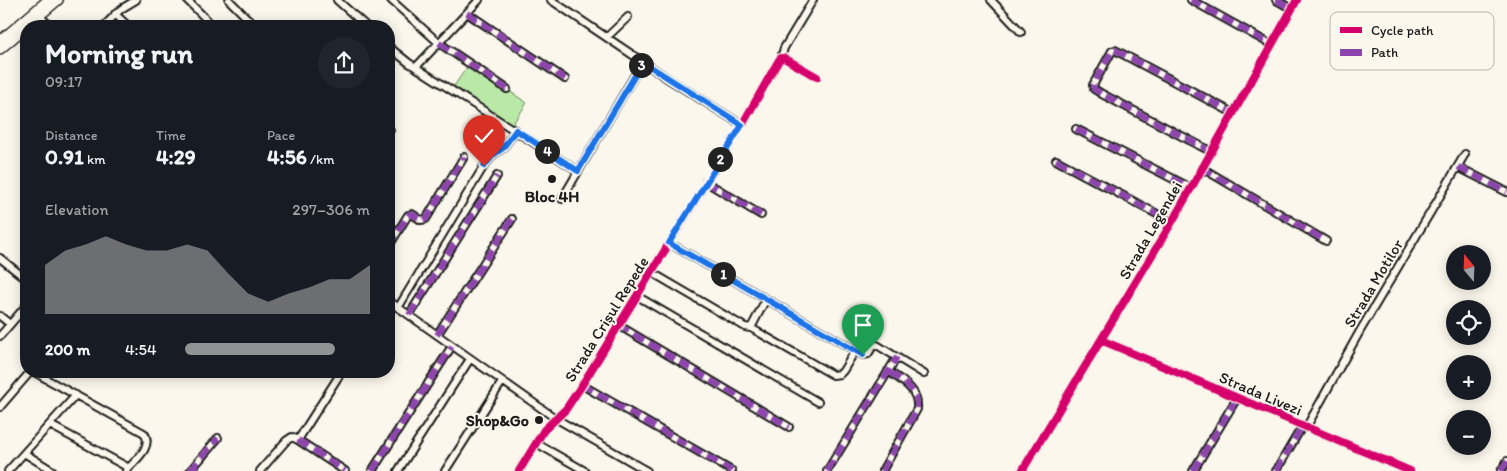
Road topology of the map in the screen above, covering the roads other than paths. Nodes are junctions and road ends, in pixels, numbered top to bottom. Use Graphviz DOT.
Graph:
graph roads {
  1 [pos="48,0"];
  2 [pos="58,0"];
  3 [pos="136,0"];
  4 [pos="187,0"];
  5 [pos="229,0"];
  6 [pos="337,0"];
  7 [pos="391,0"];
  8 [pos="479,0"];
  9 [pos="551,0"];
  10 [pos="814,0"];
  11 [pos="991,0"];
  12 [pos="1191,0"];
  13 [pos="1276,0"];
  14 [pos="1297,0"];
  15 [pos="1292,9"];
  16 [pos="467,13"];
  17 [pos="115,14"];
  18 [pos="39,16"];
  19 [pos="628,17"];
  20 [pos="25,20"];
  21 [pos="35,20"];
  22 [pos="43,20"];
  23 [pos="110,20"];
  24 [pos="122,20"];
  25 [pos="207,20"];
  26 [pos="249,20"];
  27 [pos="359,20"];
  28 [pos="20,24"];
  29 [pos="1021,32"];
  30 [pos="20,33"];
  31 [pos="607,38"];
  32 [pos="0,41"];
  33 [pos="439,44"];
  34 [pos="1272,46"];
  35 [pos="0,49"];
  36 [pos="395,53"];
  37 [pos="780,58"];
  38 [pos="643,62"];
  39 [pos="416,67"];
  40 [pos="817,76"];
  41 [pos="564,79"];
  42 [pos="507,89"];
  43 [pos="1233,112"];
  44 [pos="742,125"];
  45 [pos="1076,129"];
  46 [pos="516,130"];
  47 [pos="1212,152"];
  48 [pos="1465,154"];
  49 [pos="464,157"];
  50 [pos="1056,160"];
  51 [pos="1458,167"];
  52 [pos="1202,168"];
  53 [pos="578,171"];
  54 [pos="497,176"];
  55 [pos="706,182"];
  56 [pos="1191,188"];
  57 [pos="1507,192"];
  58 [pos="562,199"];
  59 [pos="761,215"];
  60 [pos="512,219"];
  61 [pos="1172,222"];
  62 [pos="395,236"];
  63 [pos="1326,241"];
  64 [pos="669,243"];
  65 [pos="0,258"];
  66 [pos="651,272"];
  67 [pos="20,274"];
  68 [pos="637,296"];
  69 [pos="766,299"];
  70 [pos="395,306"];
  71 [pos="398,308"];
  72 [pos="20,313"];
  73 [pos="409,315"];
  74 [pos="0,316"];
  75 [pos="10,324"];
  76 [pos="618,325"];
  77 [pos="751,328"];
  78 [pos="437,335"];
  79 [pos="0,336"];
  80 [pos="1101,340"];
  81 [pos="452,346"];
  82 [pos="855,351"];
  83 [pos="897,357"];
  84 [pos="470,359"];
  85 [pos="888,371"];
  86 [pos="924,374"];
  87 [pos="26,378"];
  88 [pos="45,378"];
  89 [pos="338,378"];
  90 [pos="502,382"];
  91 [pos="582,385"];
  92 [pos="76,395"];
  93 [pos="1237,398"];
  94 [pos="818,402"];
  95 [pos="0,407"];
  96 [pos="555,418"];
  97 [pos="50,425"];
  98 [pos="1305,426"];
  99 [pos="789,427"];
  100 [pos="218,438"];
  101 [pos="298,440"];
  102 [pos="536,443"];
  103 [pos="24,454"];
  104 [pos="1507,461"];
  105 [pos="127,469"];
  106 [pos="8,471"];
  107 [pos="53,471"];
  108 [pos="190,471"];
  109 [pos="260,471"];
  110 [pos="345,471"];
  111 [pos="372,471"];
  112 [pos="398,471"];
  113 [pos="445,471"];
  114 [pos="519,471"];
  115 [pos="585,471"];
  116 [pos="647,471"];
  117 [pos="732,471"];
  118 [pos="827,471"];
  119 [pos="882,471"];
  120 [pos="1022,471"];
  121 [pos="1193,471"];
  122 [pos="1276,471"];
  123 [pos="1410,471"];
  124 [pos="1501,471"];
  1 -- 20 [label="main road"];
  2 -- 18 [label="main road"];
  3 -- 17 [label="street"];
  4 -- 25 [label="street"];
  5 -- 26 [label="street"];
  6 -- 27 [label="street"];
  7 -- 33 [label="street"];
  8 -- 16 [label="street"];
  9 -- 31 [label="street"];
  10 -- 37 [label="street, Strada Crișul Repede"];
  11 -- 29 [label="street"];
  12 -- 34 [label="street"];
  13 -- 15 [label="street"];
  14 -- 15 [label="street, Strada Legendei"];
  15 -- 34 [label="street, Strada Legendei"];
  16 -- 33 [label="street"];
  16 -- 41 [label="street"];
  17 -- 23 [label="street"];
  17 -- 24 [label="street"];
  18 -- 21 [label="main road"];
  18 -- 22 [label="street"];
  19 -- 31 [label="street"];
  28 -- 32 [label="main road"];
  30 -- 35 [label="main road"];
  31 -- 38 [label="street"];
  33 -- 39 [label="street"];
  33 -- 42 [label="street"];
  34 -- 43 [label="street, Strada Legendei"];
  36 -- 39 [label="street"];
  37 -- 40 [label="street"];
  37 -- 44 [label="street, Strada Crișul Repede"];
  38 -- 44 [label="street"];
  38 -- 53 [label="street"];
  39 -- 46 [label="street"];
  43 -- 47 [label="street, Strada Legendei"];
  43 -- 47 [label="street"];
  44 -- 55 [label="street, Strada Crișul Repede"];
  45 -- 56 [label="street"];
  46 -- 53 [label="street"];
  46 -- 71 [label="street"];
  47 -- 52 [label="street, Strada Legendei"];
  48 -- 51 [label="street, Strada Motilor"];
  49 -- 62 [label="street"];
  50 -- 61 [label="street"];
  51 -- 57 [label="street"];
  51 -- 98 [label="street, Strada Motilor"];
  52 -- 56 [label="street, Strada Legendei"];
  52 -- 63 [label="street"];
  53 -- 58 [label="street"];
  54 -- 73 [label="street"];
  55 -- 59 [label="street"];
  55 -- 64 [label="street, Strada Crișul Repede"];
  56 -- 61 [label="street, Strada Legendei"];
  60 -- 78 [label="street"];
  61 -- 80 [label="street, Strada Legendei"];
  64 -- 66 [label="street, Strada Crișul Repede"];
  64 -- 69 [label="street"];
  65 -- 67 [label="street"];
  66 -- 68 [label="street, Strada Crișul Repede"];
  66 -- 77 [label="street"];
  68 -- 76 [label="street, Strada Crișul Repede"];
  68 -- 94 [label="street"];
  69 -- 77 [label="street"];
  69 -- 82 [label="street"];
  70 -- 71 [label="street"];
  71 -- 73 [label="street"];
  72 -- 75 [label="street"];
  73 -- 78 [label="street"];
  74 -- 75 [label="street"];
  75 -- 79 [label="street"];
  76 -- 91 [label="street, Strada Crișul Repede"];
  76 -- 99 [label="street"];
  77 -- 82 [label="street"];
  78 -- 81 [label="street"];
  80 -- 93 [label="street, Strada Livezi"];
  80 -- 120 [label="street, Strada Legendei"];
  81 -- 84 [label="street"];
  81 -- 111 [label="street"];
  82 -- 83 [label="street"];
  83 -- 85 [label="street"];
  83 -- 86 [label="street"];
  84 -- 90 [label="street"];
  84 -- 112 [label="street"];
  85 -- 118 [label="street"];
  85 -- 119 [label="street"];
  87 -- 95 [label="street"];
  88 -- 92 [label="street"];
  89 -- 101 [label="street"];
  90 -- 96 [label="street"];
  90 -- 113 [label="street"];
  91 -- 96 [label="street, Strada Crișul Repede"];
  91 -- 117 [label="street"];
  92 -- 97 [label="street"];
  92 -- 105 [label="street"];
  93 -- 98 [label="street, Strada Livezi"];
  93 -- 121 [label="street"];
  96 -- 102 [label="street, Strada Crișul Repede"];
  96 -- 116 [label="street"];
  97 -- 103 [label="street"];
  97 -- 105 [label="street"];
  98 -- 122 [label="street, Strada Motilor"];
  98 -- 123 [label="street, Strada Livezi"];
  100 -- 108 [label="street"];
  101 -- 109 [label="street"];
  101 -- 110 [label="street"];
  102 -- 114 [label="street, Strada Crișul Repede"];
  102 -- 115 [label="street"];
  103 -- 106 [label="street"];
  103 -- 107 [label="street"];
  104 -- 124 [label="street"];
}
